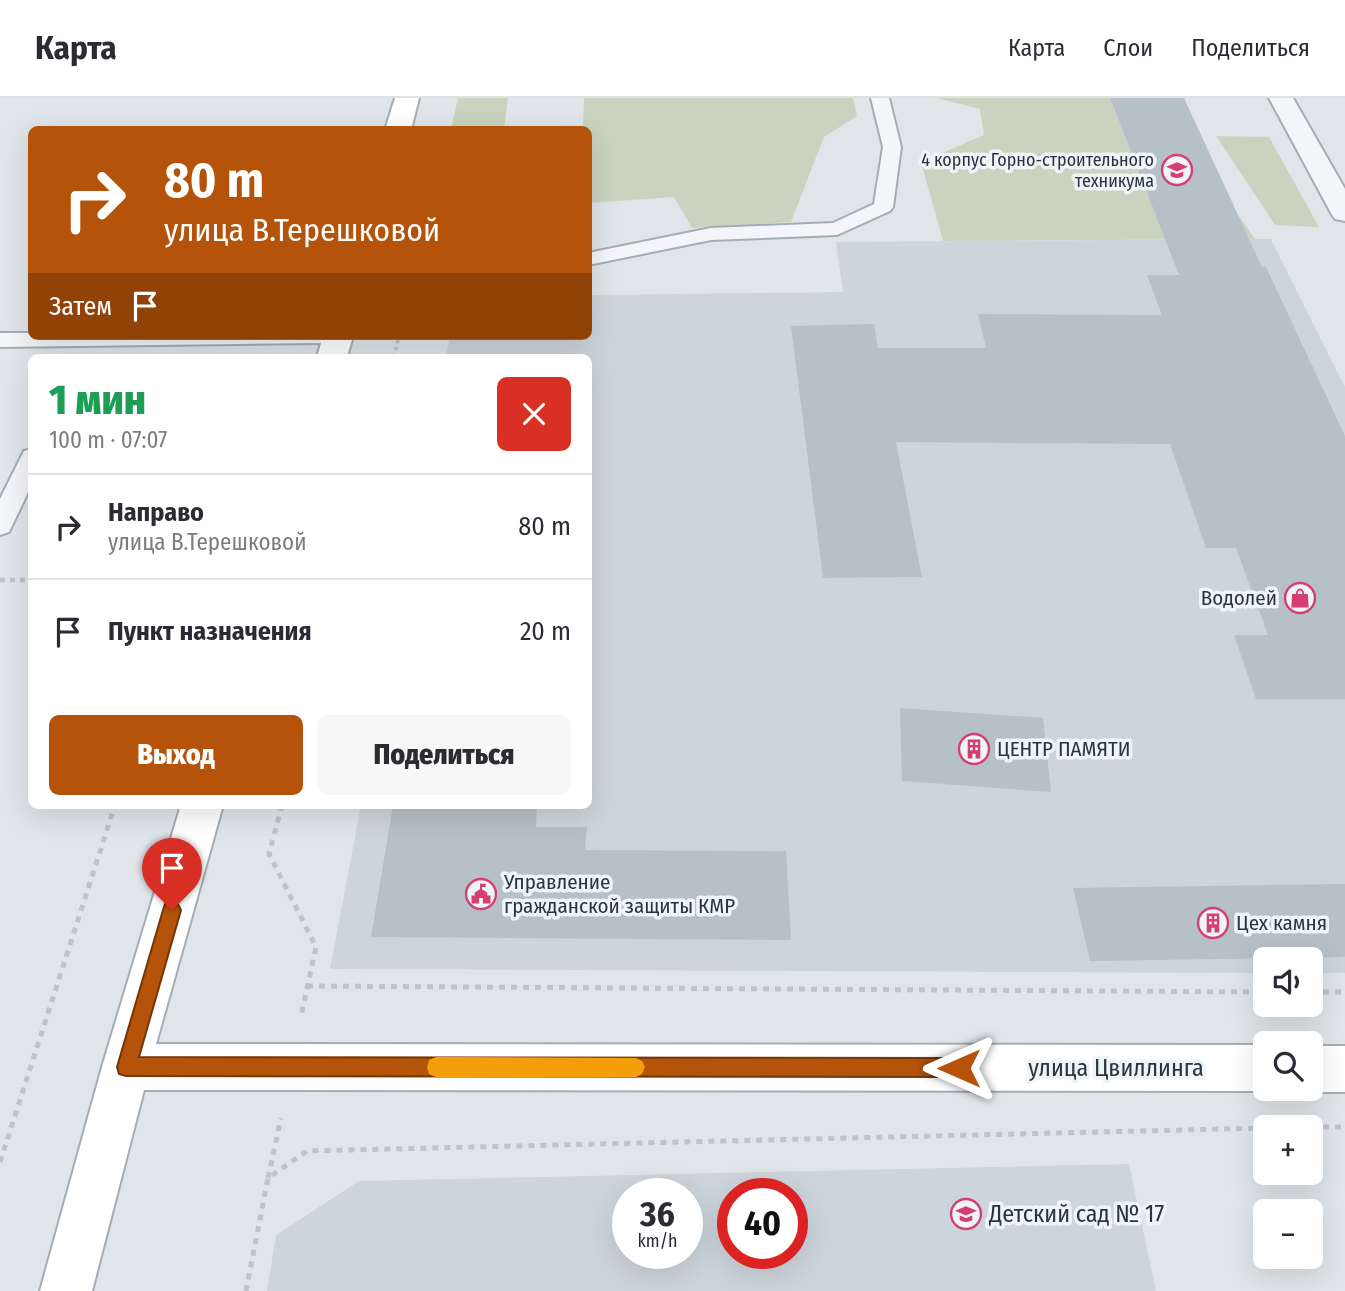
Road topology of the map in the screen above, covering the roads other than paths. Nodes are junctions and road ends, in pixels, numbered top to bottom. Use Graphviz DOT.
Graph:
graph roads {
  1 [pos="407,98"];
  2 [pos="880,98"];
  3 [pos="1281,98"];
  4 [pos="399,126"];
  5 [pos="1345,213"];
  6 [pos="592,258"];
  7 [pos="0,340"];
  8 [pos="243,340"];
  9 [pos="81,348"];
  10 [pos="28,466"];
  11 [pos="0,526"];
  12 [pos="201,809"];
  13 [pos="126,1067"];
  14 [pos="1253,1069"];
  15 [pos="1323,1069"];
  16 [pos="1345,1069"];
  17 [pos="66,1291"];
  1 -- 4 [label="street"];
  2 -- 6 [label="lane"];
  3 -- 5 [label="street"];
  7 -- 9 [label="lane"];
  8 -- 9 [label="lane"];
  10 -- 11 [label="lane"];
  12 -- 13 [label="street"];
  13 -- 14 [label="street, улица Цвиллинга"];
  13 -- 17 [label="street"];
  15 -- 16 [label="street"];
}
